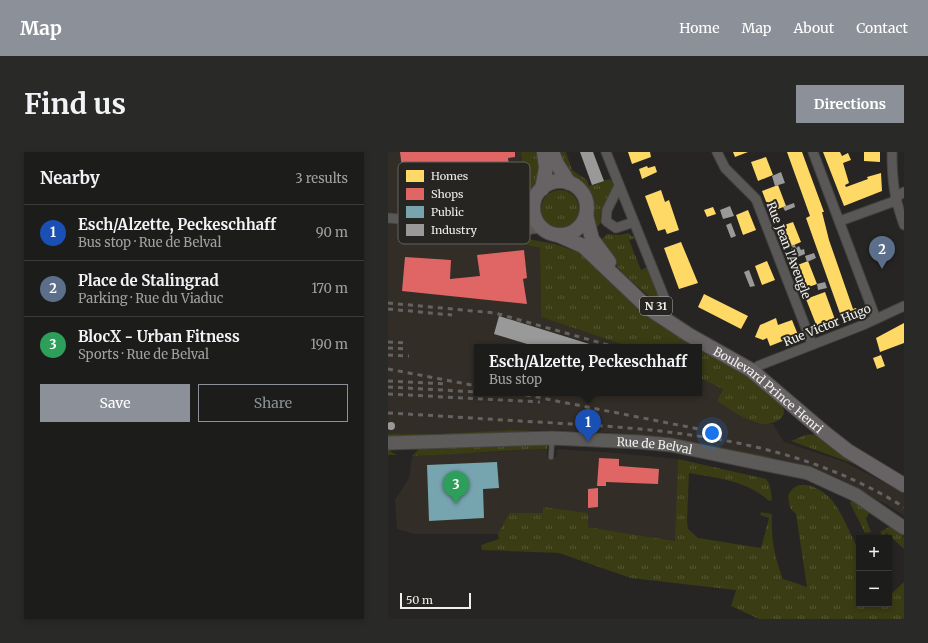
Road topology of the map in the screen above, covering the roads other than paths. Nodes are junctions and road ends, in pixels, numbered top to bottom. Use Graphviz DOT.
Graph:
graph roads {
  1 [pos="544,152"];
  2 [pos="552,152"];
  3 [pos="606,152"];
  4 [pos="717,152"];
  5 [pos="813,152"];
  6 [pos="892,152"];
  7 [pos="569,183"];
  8 [pos="619,186"];
  9 [pos="542,189"];
  10 [pos="904,192"];
  11 [pos="895,199"];
  12 [pos="534,206"];
  13 [pos="530,210"];
  14 [pos="586,215"];
  15 [pos="388,218"];
  16 [pos="398,219"];
  17 [pos="840,221"];
  18 [pos="634,222"];
  19 [pos="904,225"];
  20 [pos="543,228"];
  21 [pos="530,229"];
  22 [pos="558,235"];
  23 [pos="666,302"];
  24 [pos="904,306"];
  25 [pos="876,319"];
  26 [pos="812,344"];
  27 [pos="758,366"];
  28 [pos="552,438"];
  29 [pos="388,442"];
  30 [pos="551,457"];
  31 [pos="904,477"];
  32 [pos="904,485"];
  33 [pos="904,528"];
  1 -- 9 [label="main road"];
  2 -- 7 [label="main road, N 31"];
  3 -- 8 [label="street"];
  4 -- 26 [label="street, Rue Jean l'Aveugle"];
  5 -- 17 [label="street"];
  6 -- 11 [label="street"];
  7 -- 9 [label="main road"];
  7 -- 14 [label="main road, N 31"];
  8 -- 18 [label="street"];
  8 -- 18 [label="street"];
  9 -- 12 [label="main road"];
  10 -- 11 [label="street"];
  11 -- 17 [label="street"];
  11 -- 19 [label="street"];
  12 -- 13 [label="street"];
  12 -- 20 [label="main road"];
  14 -- 22 [label="main road"];
  14 -- 27 [label="main road, Boulevard Prince Henri / N 31"];
  15 -- 16 [label="street"];
  17 -- 25 [label="street"];
  18 -- 23 [label="street"];
  20 -- 21 [label="street"];
  20 -- 22 [label="main road, N 31"];
  22 -- 32 [label="main road, Boulevard Prince Henri / N 31"];
  24 -- 25 [label="street, Rue Victor Hugo"];
  25 -- 26 [label="street, Rue Victor Hugo"];
  26 -- 27 [label="street, Rue Victor Hugo"];
  27 -- 31 [label="main road, Boulevard Prince Henri / N 31"];
  28 -- 29 [label="main road, Rue de Belval"];
  28 -- 30 [label="lane"];
  28 -- 33 [label="main road, Rue de Belval"];
}
